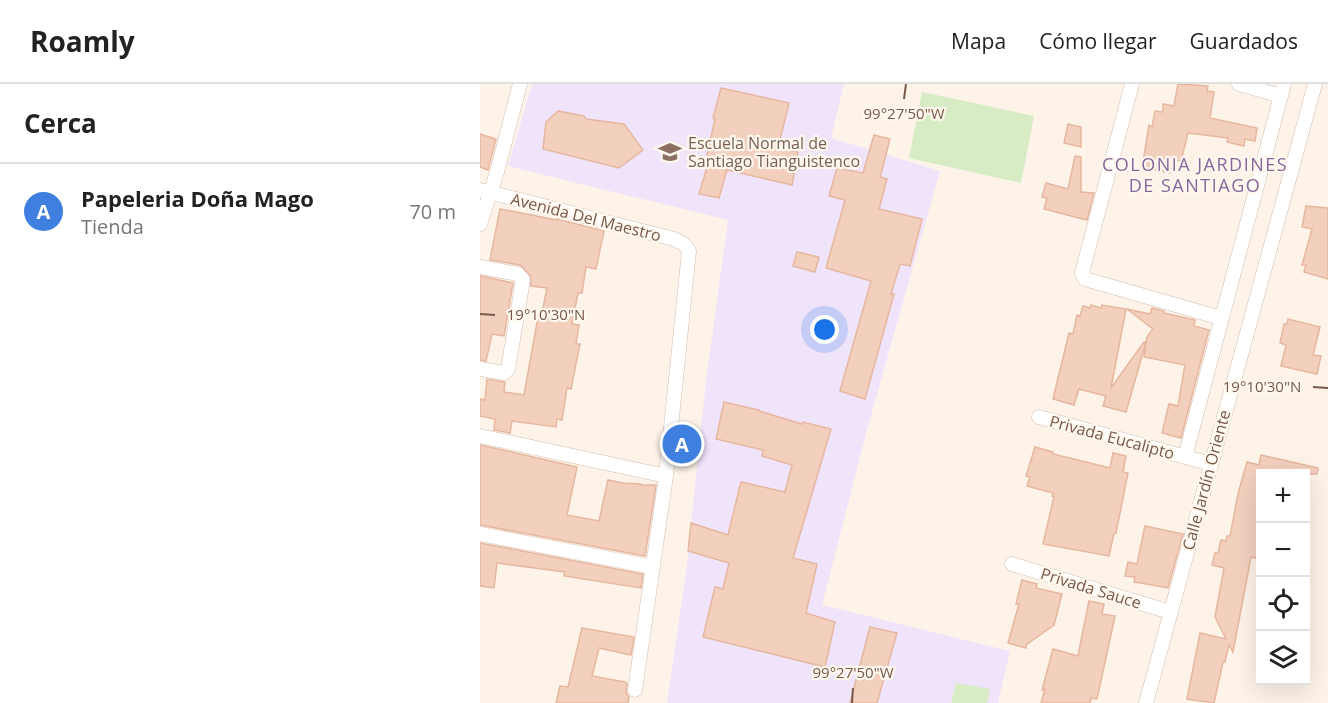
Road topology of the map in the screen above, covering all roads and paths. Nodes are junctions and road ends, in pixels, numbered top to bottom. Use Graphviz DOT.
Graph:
graph roads {
  1 [pos="520,84"];
  2 [pos="1132,84"];
  3 [pos="1239,84"];
  4 [pos="1315,84"];
  5 [pos="1282,90"];
  6 [pos="485,192"];
  7 [pos="480,224"];
  8 [pos="480,267"];
  9 [pos="1221,318"];
  10 [pos="480,369"];
  11 [pos="1039,417"];
  12 [pos="480,436"];
  13 [pos="1185,457"];
  14 [pos="1211,464"];
  15 [pos="666,476"];
  16 [pos="480,534"];
  17 [pos="1012,564"];
  18 [pos="652,567"];
  19 [pos="1170,612"];
  20 [pos="635,690"];
  21 [pos="1146,703"];
  1 -- 6 [label="street"];
  2 -- 9 [label="street"];
  3 -- 5 [label="street"];
  4 -- 14 [label="street, Calle Jardín Oriente"];
  5 -- 9 [label="street"];
  6 -- 7 [label="street"];
  6 -- 15 [label="street, Avenida Del Maestro"];
  8 -- 10 [label="street"];
  9 -- 13 [label="street"];
  11 -- 13 [label="street, Privada Eucalipto"];
  12 -- 15 [label="street"];
  13 -- 14 [label="street, Privada Eucalipto"];
  14 -- 19 [label="street, Calle Jardín Oriente"];
  15 -- 18 [label="street"];
  16 -- 18 [label="street"];
  17 -- 19 [label="street, Privada Sauce"];
  18 -- 20 [label="street"];
  19 -- 21 [label="street, Calle Jardín Oriente"];
}
